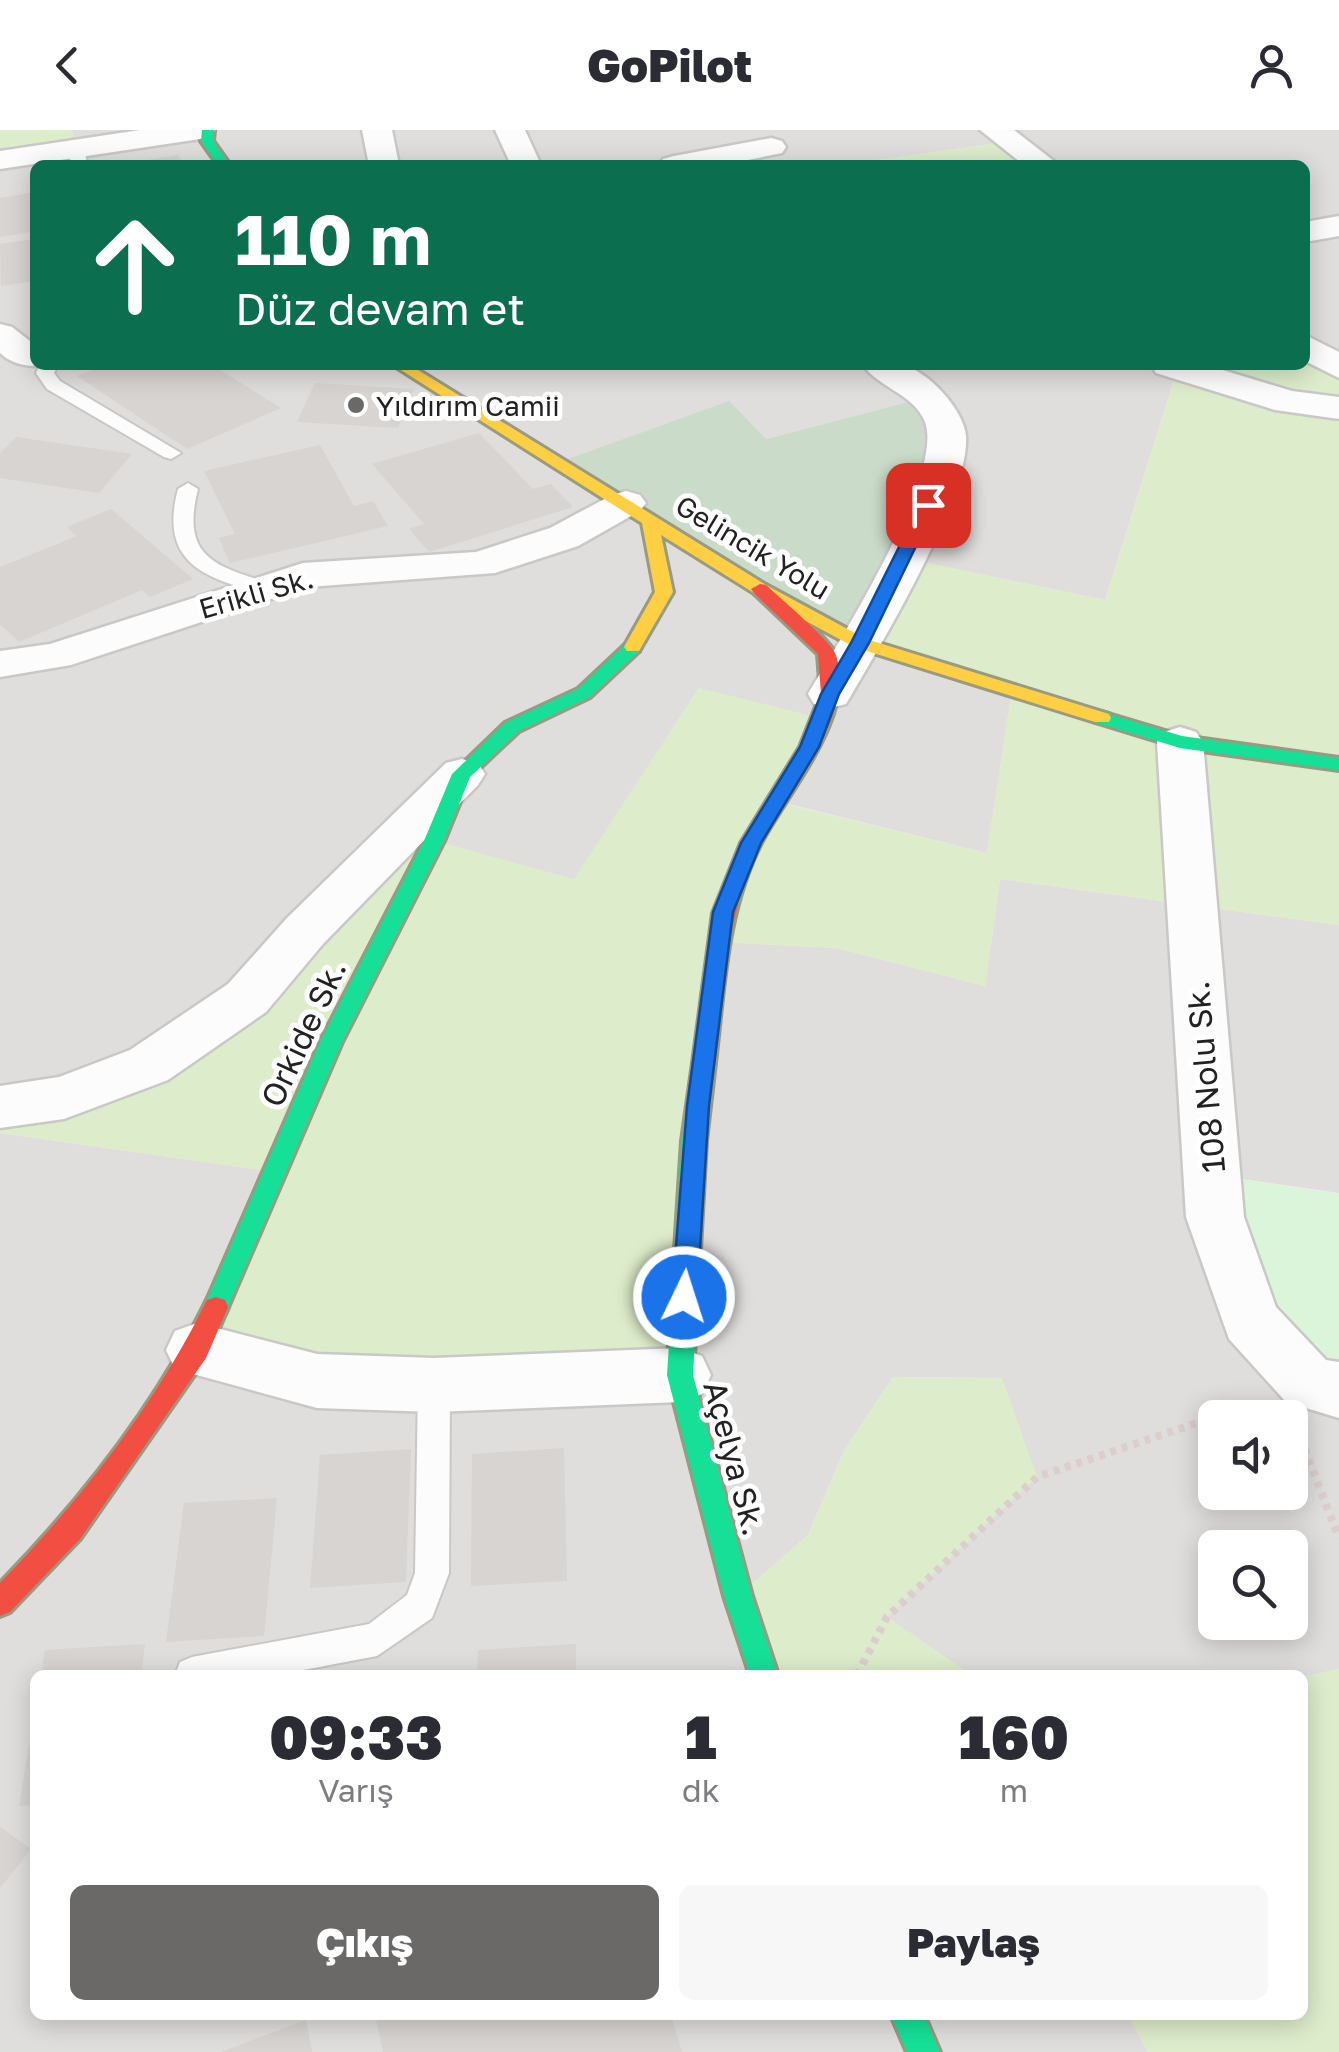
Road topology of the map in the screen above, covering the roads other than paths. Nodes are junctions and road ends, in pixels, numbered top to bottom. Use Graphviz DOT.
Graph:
graph roads {
  1 [pos="204,130"];
  2 [pos="377,130"];
  3 [pos="510,130"];
  4 [pos="995,130"];
  5 [pos="763,138"];
  6 [pos="77,156"];
  7 [pos="0,160"];
  8 [pos="220,160"];
  9 [pos="383,160"];
  10 [pos="524,160"];
  11 [pos="690,160"];
  12 [pos="1037,160"];
  13 [pos="1339,226"];
  14 [pos="1310,231"];
  15 [pos="0,334"];
  16 [pos="1310,349"];
  17 [pos="30,355"];
  18 [pos="1339,367"];
  19 [pos="47,370"];
  20 [pos="408,370"];
  21 [pos="891,370"];
  22 [pos="1185,370"];
  23 [pos="1339,408"];
  24 [pos="171,452"];
  25 [pos="188,490"];
  26 [pos="638,512"];
  27 [pos="263,588"];
  28 [pos="760,589"];
  29 [pos="860,643"];
  30 [pos="0,664"];
  31 [pos="830,694"];
  32 [pos="1180,742"];
  33 [pos="1339,764"];
  34 [pos="462,774"];
  35 [pos="0,1108"];
  36 [pos="197,1350"];
  37 [pos="680,1375"];
  38 [pos="434,1385"];
  39 [pos="1310,1388"];
  40 [pos="0,1603"];
  41 [pos="213,1670"];
  42 [pos="762,1670"];
  43 [pos="909,2020"];
  44 [pos="924,2052"];
  1 -- 6 [label="street"];
  1 -- 8 [label="street"];
  2 -- 9 [label="street"];
  3 -- 10 [label="street"];
  4 -- 12 [label="street"];
  5 -- 11 [label="street"];
  6 -- 7 [label="street"];
  13 -- 14 [label="street"];
  15 -- 17 [label="street"];
  16 -- 18 [label="street"];
  19 -- 24 [label="lane"];
  20 -- 26 [label="street, Gelincik Yolu"];
  21 -- 29 [label="street"];
  22 -- 23 [label="street"];
  25 -- 27 [label="lane"];
  26 -- 27 [label="street, Erikli Sk."];
  26 -- 28 [label="street, Gelincik Yolu"];
  26 -- 34 [label="street, Orkide Sk."];
  27 -- 30 [label="street, Erikli Sk."];
  28 -- 29 [label="street, Gelincik Yolu"];
  28 -- 31 [label="street"];
  29 -- 31 [label="street"];
  29 -- 32 [label="street, Gelincik Yolu"];
  31 -- 37 [label="street, Açelya Sk."];
  32 -- 33 [label="street, Gelincik Yolu"];
  32 -- 39 [label="street, 108 Nolu Sk."];
  34 -- 35 [label="street"];
  34 -- 36 [label="street, Orkide Sk."];
  36 -- 38 [label="street"];
  36 -- 40 [label="street, Orkide Sk."];
  37 -- 38 [label="street"];
  37 -- 42 [label="street, Açelya Sk."];
  38 -- 41 [label="lane"];
  43 -- 44 [label="street"];
}
